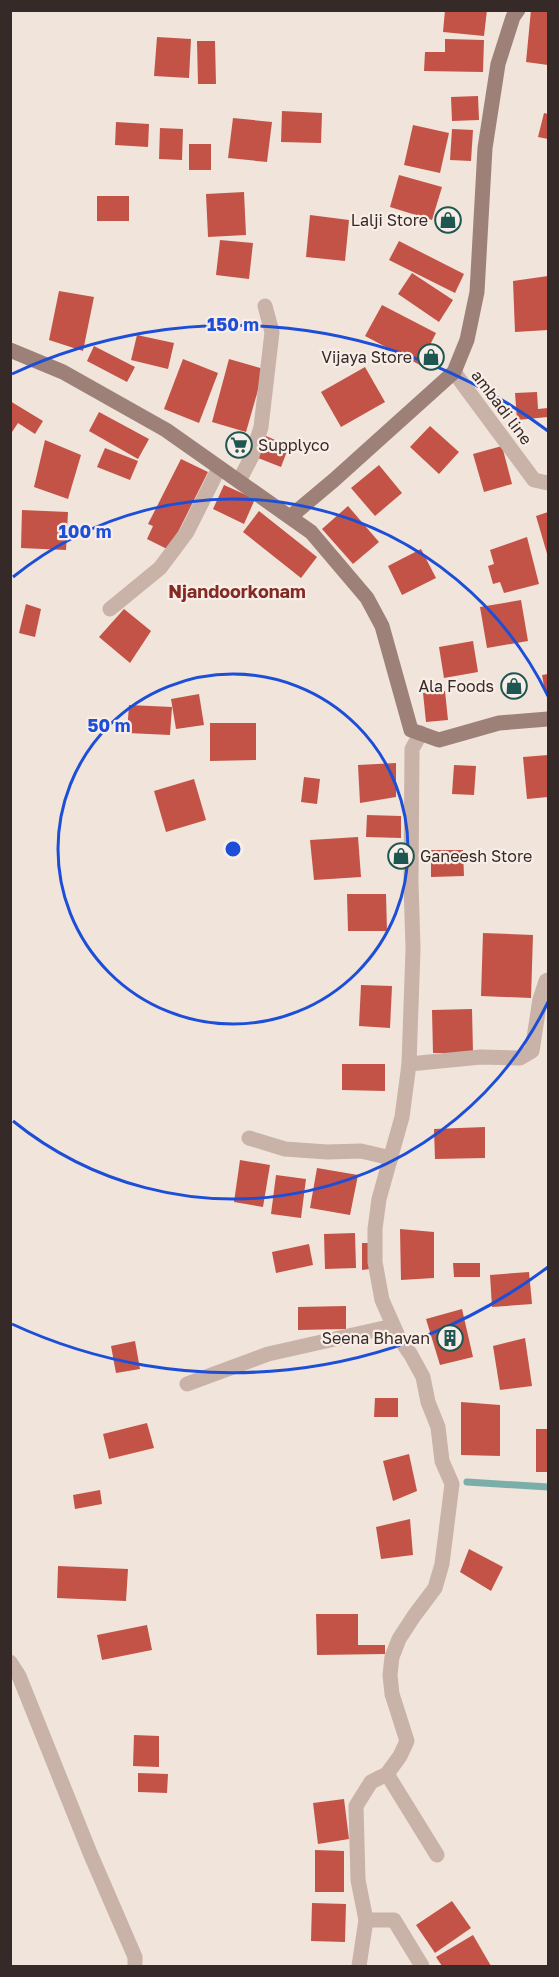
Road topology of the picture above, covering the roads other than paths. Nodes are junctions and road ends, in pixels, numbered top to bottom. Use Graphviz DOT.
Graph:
graph roads {
  1 [pos="518,10"];
  2 [pos="265,306"];
  3 [pos="10,350"];
  4 [pos="454,372"];
  5 [pos="219,468"];
  6 [pos="239,481"];
  7 [pos="549,483"];
  8 [pos="290,517"];
  9 [pos="110,609"];
  10 [pos="549,719"];
  11 [pos="421,733"];
  12 [pos="549,980"];
  13 [pos="409,1064"];
  14 [pos="249,1138"];
  15 [pos="391,1158"];
  16 [pos="393,1326"];
  17 [pos="187,1384"];
  18 [pos="10,1662"];
  19 [pos="387,1774"];
  20 [pos="437,1855"];
  21 [pos="366,1920"];
  22 [pos="135,1966"];
  23 [pos="359,1966"];
  24 [pos="422,1966"];
  1 -- 4 [label="main road"];
  2 -- 6 [label="street"];
  3 -- 5 [label="main road"];
  4 -- 7 [label="street, ambadi line"];
  4 -- 8 [label="main road"];
  5 -- 6 [label="main road"];
  5 -- 9 [label="street"];
  6 -- 8 [label="main road"];
  8 -- 11 [label="main road"];
  10 -- 11 [label="main road"];
  11 -- 13 [label="street"];
  12 -- 13 [label="street"];
  13 -- 15 [label="street"];
  14 -- 15 [label="street"];
  15 -- 16 [label="street"];
  16 -- 17 [label="street"];
  16 -- 19 [label="street"];
  18 -- 22 [label="street"];
  19 -- 20 [label="street"];
  19 -- 21 [label="street"];
  21 -- 23 [label="street"];
  21 -- 24 [label="street"];
}
